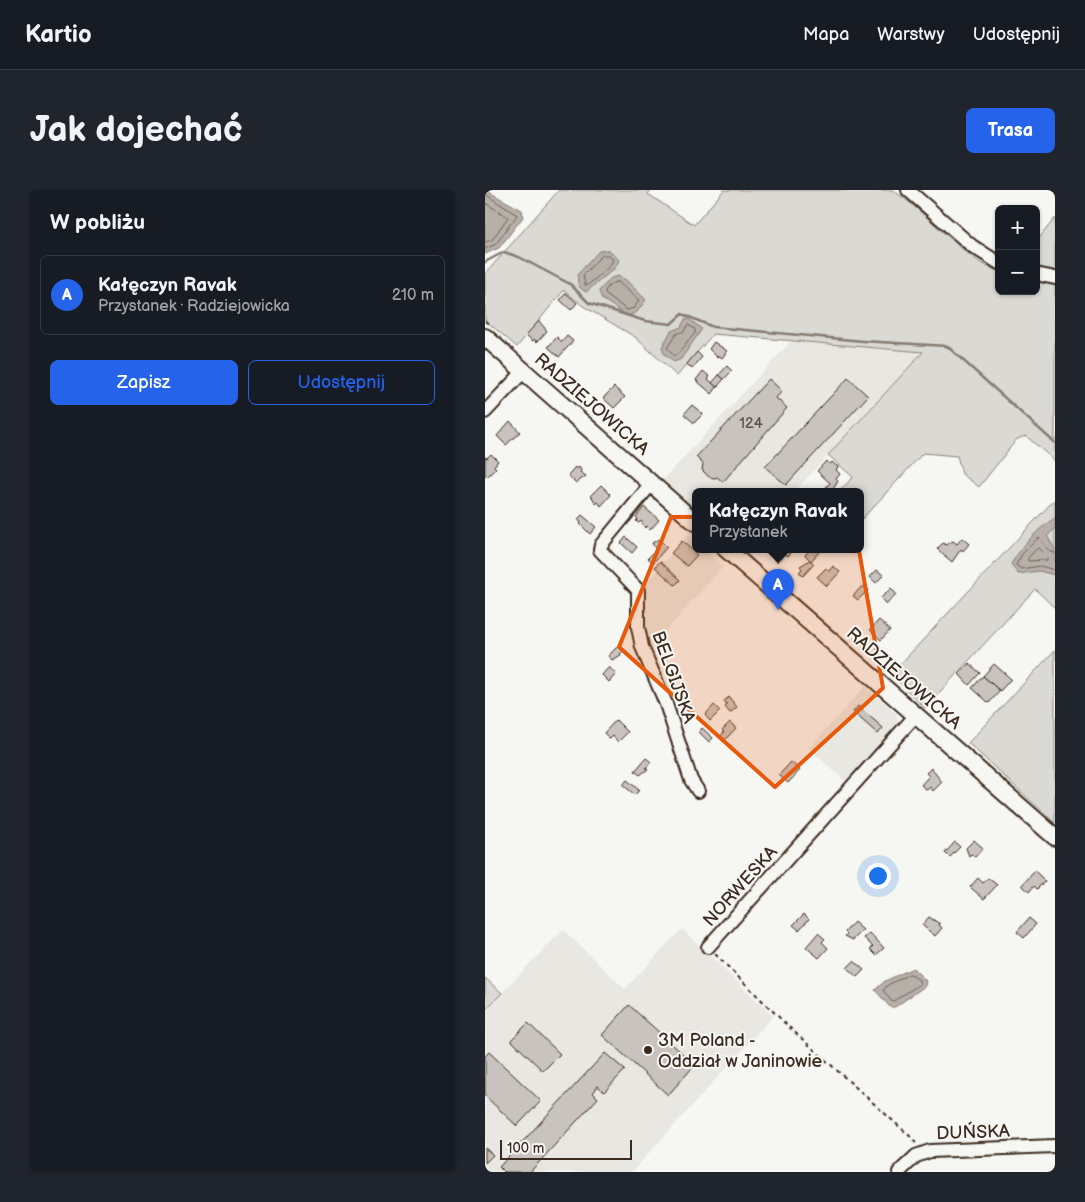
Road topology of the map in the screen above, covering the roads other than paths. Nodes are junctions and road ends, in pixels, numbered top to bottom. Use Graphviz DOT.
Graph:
graph roads {
  1 [pos="910,190"];
  2 [pos="995,260"];
  3 [pos="1040,275"];
  4 [pos="1055,278"];
  5 [pos="485,337"];
  6 [pos="524,371"];
  7 [pos="485,412"];
  8 [pos="652,484"];
  9 [pos="692,519"];
  10 [pos="731,553"];
  11 [pos="916,715"];
  12 [pos="698,791"];
  13 [pos="1055,837"];
  14 [pos="708,947"];
  15 [pos="1055,1146"];
  16 [pos="899,1172"];
  1 -- 2 [label="street"];
  3 -- 4 [label="street"];
  5 -- 6 [label="main road, RADZIEJOWICKA"];
  6 -- 7 [label="street"];
  6 -- 8 [label="main road, RADZIEJOWICKA"];
  8 -- 9 [label="main road, RADZIEJOWICKA"];
  8 -- 12 [label="street, BELGIJSKA"];
  10 -- 11 [label="main road, RADZIEJOWICKA"];
  11 -- 13 [label="main road, RADZIEJOWICKA"];
  11 -- 14 [label="street, NORWESKA"];
  15 -- 16 [label="street, DUŃSKA"];
}
